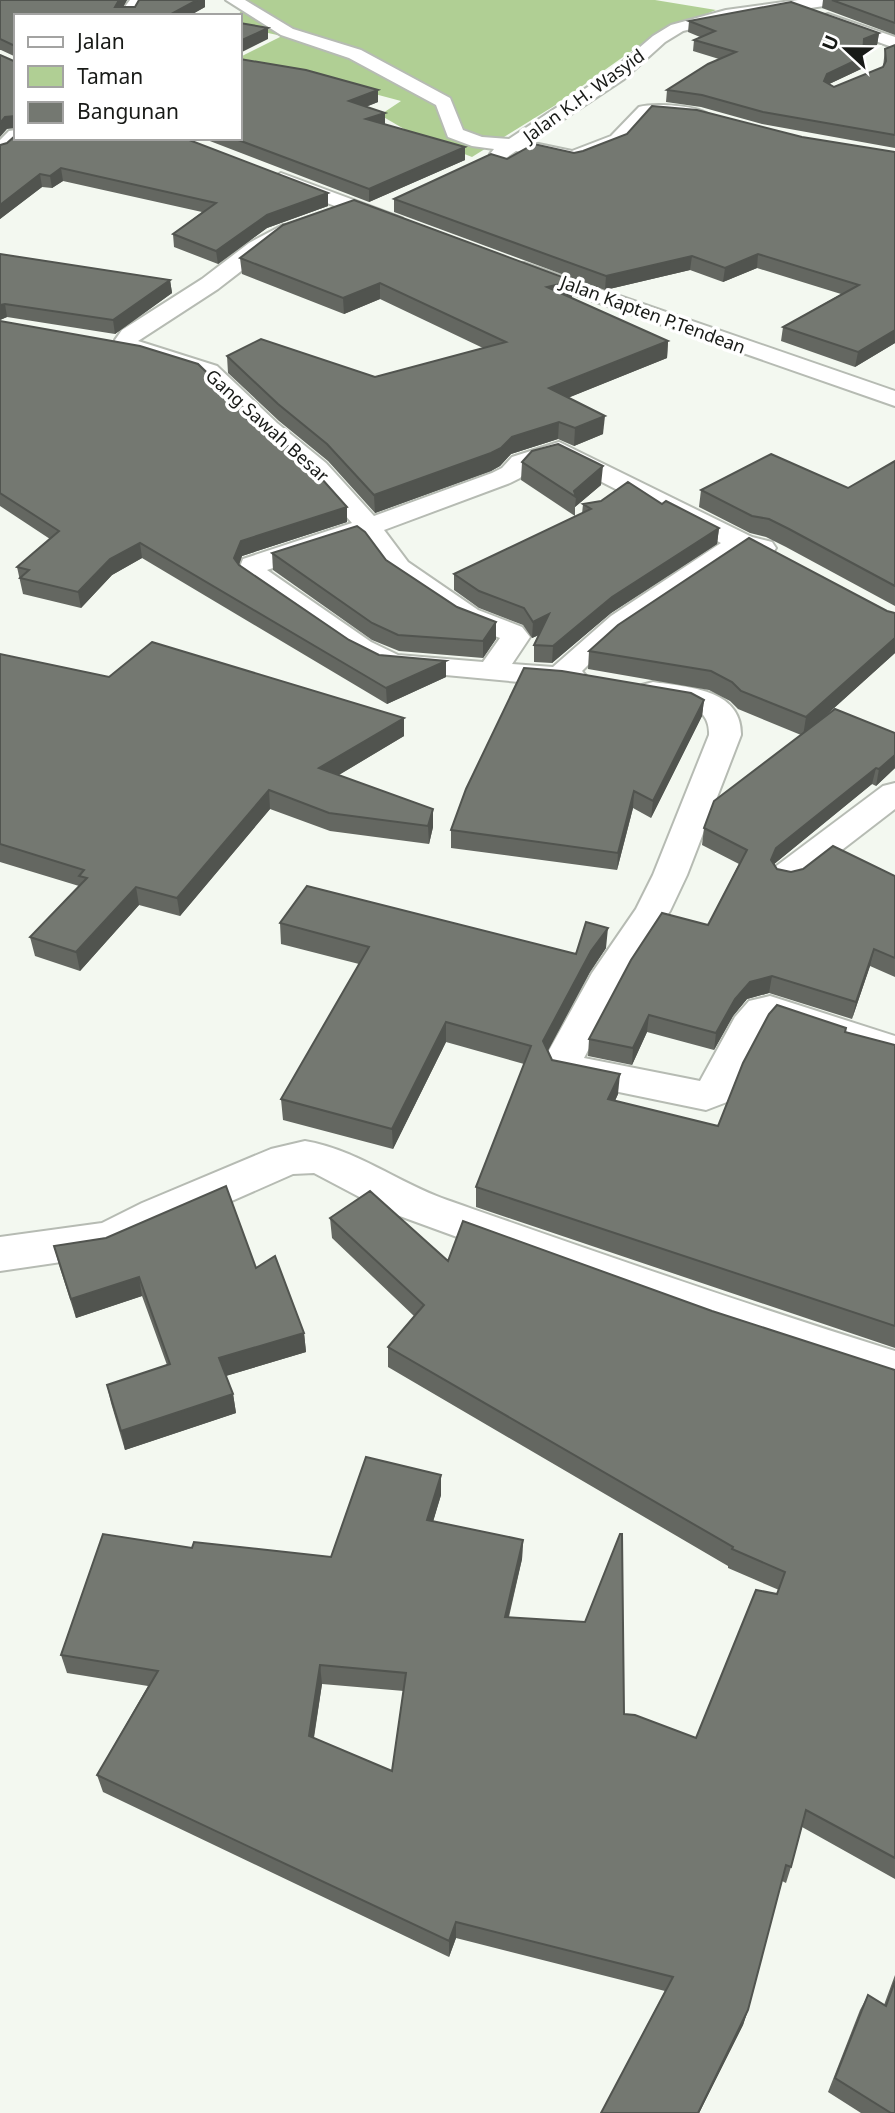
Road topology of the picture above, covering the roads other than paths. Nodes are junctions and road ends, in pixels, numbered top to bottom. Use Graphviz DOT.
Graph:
graph roads {
  1 [pos="234,0"];
  2 [pos="831,0"];
  3 [pos="793,4"];
  4 [pos="895,45"];
  5 [pos="876,53"];
  6 [pos="722,122"];
  7 [pos="14,137"];
  8 [pos="515,145"];
  9 [pos="0,150"];
  10 [pos="483,162"];
  11 [pos="265,173"];
  12 [pos="393,202"];
  13 [pos="361,210"];
  14 [pos="416,230"];
  15 [pos="503,262"];
  16 [pos="101,344"];
  17 [pos="127,345"];
  18 [pos="895,399"];
  19 [pos="620,479"];
  20 [pos="598,504"];
  21 [pos="369,527"];
  22 [pos="742,543"];
  23 [pos="787,562"];
  24 [pos="491,672"];
  25 [pos="561,676"];
  26 [pos="594,681"];
  27 [pos="633,688"];
  28 [pos="895,793"];
  29 [pos="787,875"];
  30 [pos="895,1050"];
  31 [pos="0,1254"];
  32 [pos="895,1370"];
  1 -- 8 [label="street"];
  2 -- 3 [label="street, Jalan K.H. Wasyid"];
  3 -- 4 [label="street"];
  3 -- 8 [label="street, Jalan K.H. Wasyid"];
  4 -- 5 [label="street"];
  6 -- 8 [label="street"];
  7 -- 9 [label="street"];
  8 -- 10 [label="street, Jalan K.H. Wasyid"];
  11 -- 13 [label="street"];
  12 -- 13 [label="street"];
  13 -- 14 [label="street"];
  13 -- 17 [label="street"];
  15 -- 18 [label="street, Jalan Kapten P.Tendean"];
  16 -- 17 [label="street, Gang Sawah Besar"];
  17 -- 21 [label="street, Gang Sawah Besar"];
  19 -- 20 [label="street"];
  19 -- 21 [label="street"];
  19 -- 22 [label="street"];
  21 -- 24 [label="street, Gang Sawah Besar"];
  21 -- 24 [label="street"];
  22 -- 23 [label="street"];
  22 -- 25 [label="street"];
  24 -- 25 [label="street"];
  25 -- 26 [label="street"];
  27 -- 30 [label="street"];
  28 -- 29 [label="street"];
  31 -- 32 [label="street"];
}
